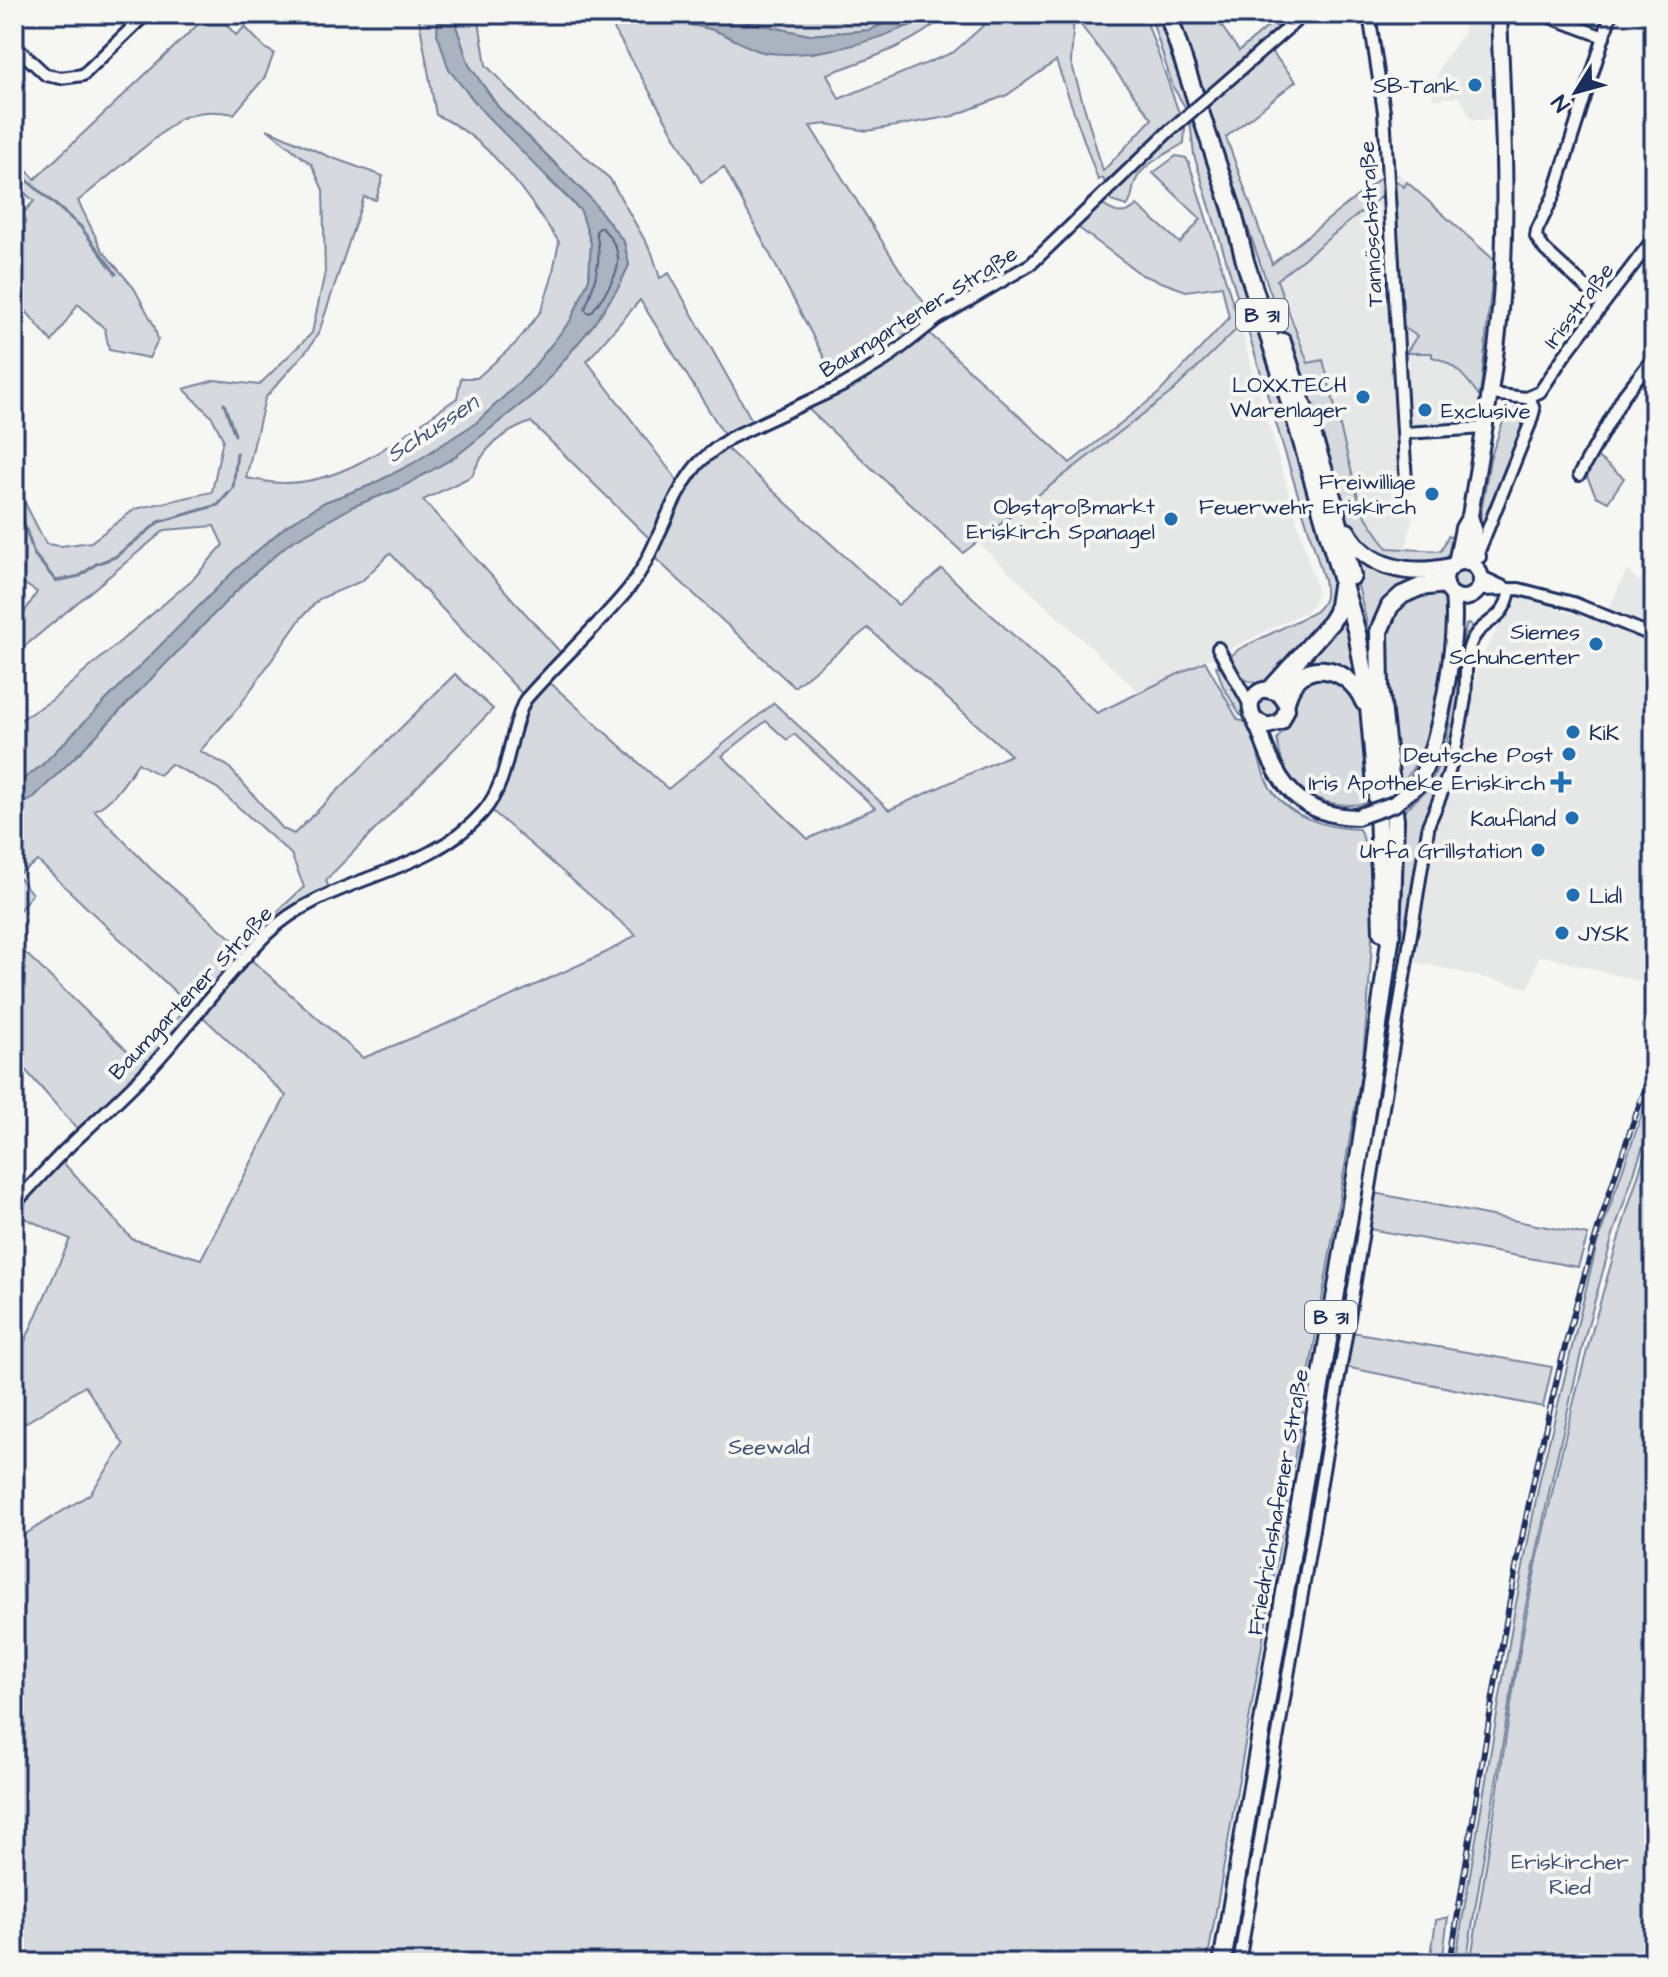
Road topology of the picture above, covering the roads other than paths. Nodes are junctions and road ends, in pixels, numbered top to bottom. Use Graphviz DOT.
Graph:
graph roads {
  1 [pos="146,14"];
  2 [pos="1168,14"];
  3 [pos="1304,14"];
  4 [pos="1369,14"];
  5 [pos="1499,14"];
  6 [pos="1611,14"];
  7 [pos="1550,17"];
  8 [pos="1604,37"];
  9 [pos="14,45"];
  10 [pos="1232,209"];
  11 [pos="1654,232"];
  12 [pos="1603,303"];
  13 [pos="1654,357"];
  14 [pos="1491,394"];
  15 [pos="1530,398"];
  16 [pos="1485,428"];
  17 [pos="1405,433"];
  18 [pos="1579,475"];
  19 [pos="1406,482"];
  20 [pos="1331,493"];
  21 [pos="1333,549"];
  22 [pos="1464,562"];
  23 [pos="1479,583"];
  24 [pos="1510,590"];
  25 [pos="1454,592"];
  26 [pos="1654,636"];
  27 [pos="1218,648"];
  28 [pos="1237,682"];
  29 [pos="1380,687"];
  30 [pos="1265,691"];
  31 [pos="1286,702"];
  32 [pos="1253,714"];
  33 [pos="1278,724"];
  34 [pos="1373,748"];
  35 [pos="1276,774"];
  36 [pos="1382,1002"];
  37 [pos="14,1204"];
  38 [pos="1222,1963"];
  39 [pos="1239,1963"];
  1 -- 9 [label="street"];
  2 -- 10 [label="main road, B 31"];
  3 -- 37 [label="street, Baumgartener Straße, bridge"];
  4 -- 17 [label="street, Tannöschstraße"];
  5 -- 14 [label="street"];
  6 -- 8 [label="street"];
  7 -- 8 [label="street"];
  8 -- 12 [label="street"];
  10 -- 20 [label="main road, B 31"];
  10 -- 21 [label="main road, B 31"];
  11 -- 12 [label="street, Irisstraße"];
  12 -- 15 [label="street, Irisstraße"];
  13 -- 18 [label="street"];
  14 -- 15 [label="street"];
  14 -- 16 [label="street"];
  15 -- 22 [label="street"];
  16 -- 17 [label="street"];
  16 -- 22 [label="street"];
  17 -- 19 [label="street, Tannöschstraße"];
  20 -- 22 [label="main road"];
  20 -- 29 [label="main road, B 31"];
  21 -- 30 [label="main road"];
  21 -- 34 [label="main road, B 31"];
  22 -- 23 [label="street"];
  22 -- 25 [label="street"];
  23 -- 24 [label="street"];
  23 -- 25 [label="street"];
  24 -- 26 [label="street"];
  24 -- 39 [label="street"];
  25 -- 29 [label="main road"];
  25 -- 35 [label="street, bridge"];
  27 -- 28 [label="street"];
  28 -- 30 [label="street"];
  28 -- 32 [label="street"];
  29 -- 36 [label="main road, B 31"];
  30 -- 31 [label="street"];
  30 -- 32 [label="street"];
  31 -- 33 [label="street"];
  31 -- 34 [label="main road"];
  32 -- 33 [label="street"];
  32 -- 35 [label="street"];
  33 -- 35 [label="street"];
  34 -- 36 [label="main road, B 31"];
  36 -- 38 [label="main road, Friedrichshafener Straße / B 31"];
}
